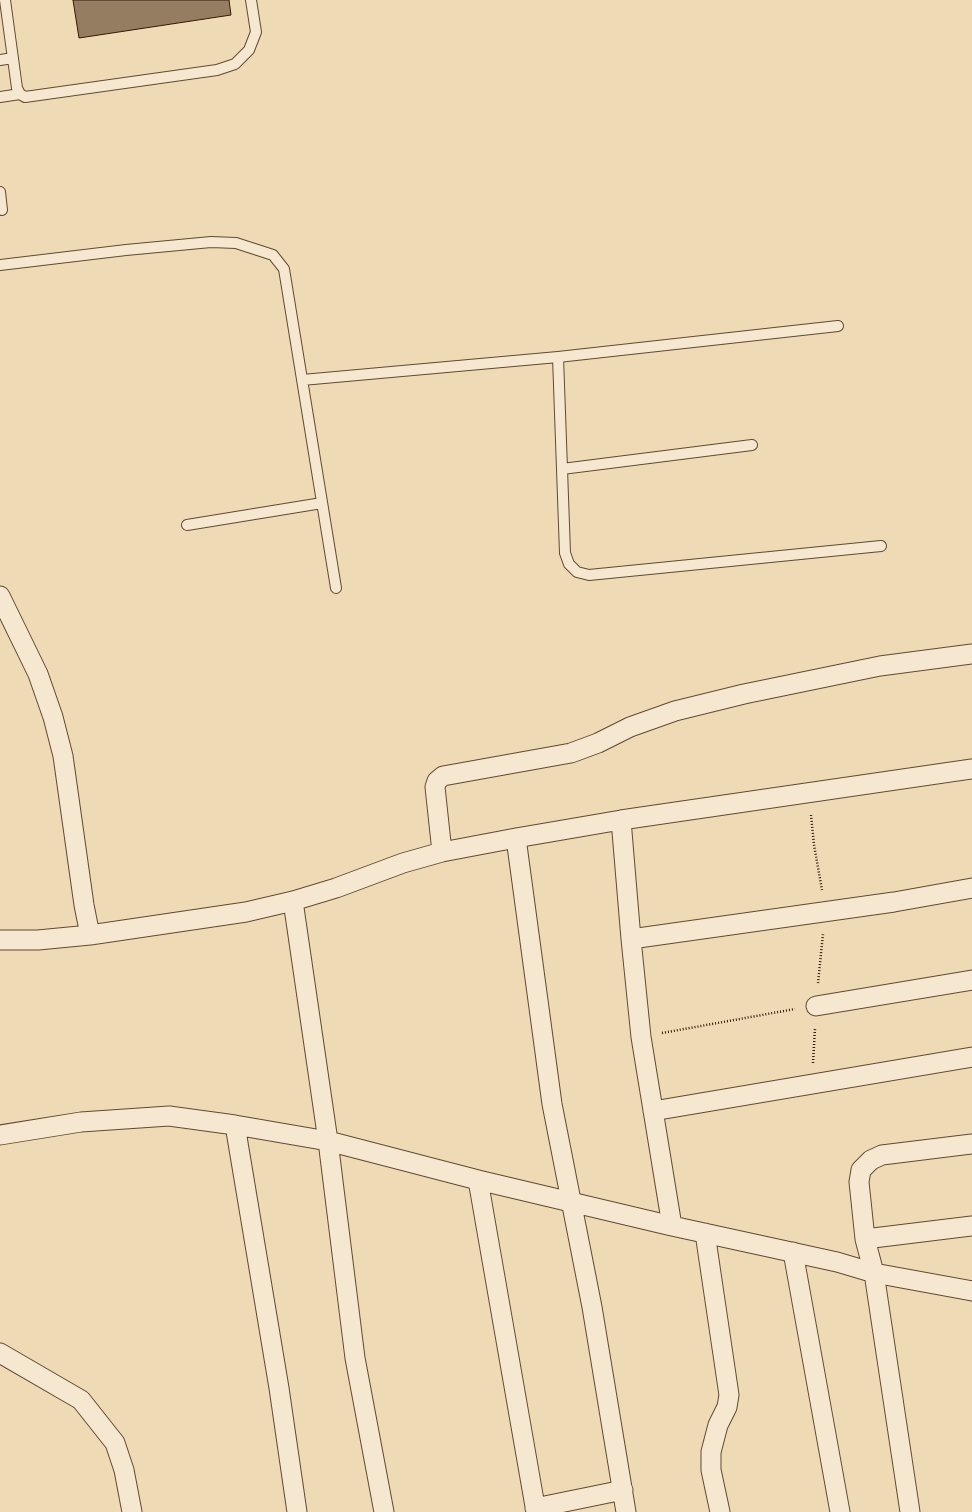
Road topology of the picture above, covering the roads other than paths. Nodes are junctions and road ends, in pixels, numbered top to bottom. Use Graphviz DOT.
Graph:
graph roads {
  1 [pos="5,0"];
  2 [pos="251,0"];
  3 [pos="13,58"];
  4 [pos="0,60"];
  5 [pos="20,94"];
  6 [pos="0,97"];
  7 [pos="0,192"];
  8 [pos="2,210"];
  9 [pos="0,265"];
  10 [pos="838,326"];
  11 [pos="558,357"];
  12 [pos="302,380"];
  13 [pos="752,445"];
  14 [pos="562,469"];
  15 [pos="322,503"];
  16 [pos="187,525"];
  17 [pos="881,546"];
  18 [pos="336,588"];
  19 [pos="0,596"];
  20 [pos="972,654"];
  21 [pos="972,769"];
  22 [pos="621,820"];
  23 [pos="516,838"];
  24 [pos="442,852"];
  25 [pos="972,888"];
  26 [pos="293,902"];
  27 [pos="90,935"];
  28 [pos="631,939"];
  29 [pos="0,940"];
  30 [pos="972,980"];
  31 [pos="816,1006"];
  32 [pos="972,1057"];
  33 [pos="653,1111"];
  34 [pos="235,1125"];
  35 [pos="0,1135"];
  36 [pos="328,1141"];
  37 [pos="972,1144"];
  38 [pos="478,1180"];
  39 [pos="570,1202"];
  40 [pos="672,1226"];
  41 [pos="972,1226"];
  42 [pos="705,1233"];
  43 [pos="865,1239"];
  44 [pos="793,1252"];
  45 [pos="874,1273"];
  46 [pos="972,1291"];
  47 [pos="0,1353"];
  48 [pos="623,1490"];
  49 [pos="536,1510"];
  50 [pos="132,1512"];
  51 [pos="297,1512"];
  52 [pos="384,1512"];
  53 [pos="626,1512"];
  54 [pos="720,1512"];
  55 [pos="840,1512"];
  56 [pos="910,1512"];
  1 -- 3 [label="lane"];
  2 -- 5 [label="lane"];
  3 -- 4 [label="lane"];
  3 -- 5 [label="lane"];
  5 -- 6 [label="lane"];
  7 -- 8 [label="lane"];
  9 -- 12 [label="lane"];
  10 -- 11 [label="lane"];
  11 -- 12 [label="lane"];
  11 -- 14 [label="lane"];
  12 -- 15 [label="lane"];
  13 -- 14 [label="lane"];
  14 -- 17 [label="lane"];
  15 -- 16 [label="lane"];
  15 -- 18 [label="lane"];
  19 -- 27 [label="street"];
  20 -- 24 [label="street"];
  21 -- 22 [label="street"];
  22 -- 23 [label="street"];
  22 -- 28 [label="street"];
  23 -- 24 [label="street"];
  23 -- 39 [label="street"];
  24 -- 26 [label="street"];
  25 -- 28 [label="street"];
  26 -- 27 [label="street"];
  26 -- 36 [label="street"];
  27 -- 29 [label="street"];
  28 -- 33 [label="street"];
  30 -- 31 [label="street"];
  32 -- 33 [label="street"];
  33 -- 40 [label="street"];
  34 -- 35 [label="street"];
  34 -- 36 [label="street"];
  34 -- 51 [label="street"];
  36 -- 38 [label="street"];
  36 -- 52 [label="street"];
  37 -- 43 [label="street"];
  38 -- 39 [label="street"];
  38 -- 49 [label="street"];
  39 -- 40 [label="street"];
  39 -- 48 [label="street"];
  40 -- 42 [label="street"];
  41 -- 43 [label="street"];
  42 -- 44 [label="street"];
  42 -- 54 [label="street"];
  43 -- 45 [label="street"];
  44 -- 45 [label="street"];
  44 -- 55 [label="street"];
  45 -- 46 [label="street"];
  45 -- 56 [label="street"];
  47 -- 50 [label="street"];
  48 -- 49 [label="street"];
  48 -- 53 [label="street"];
}
